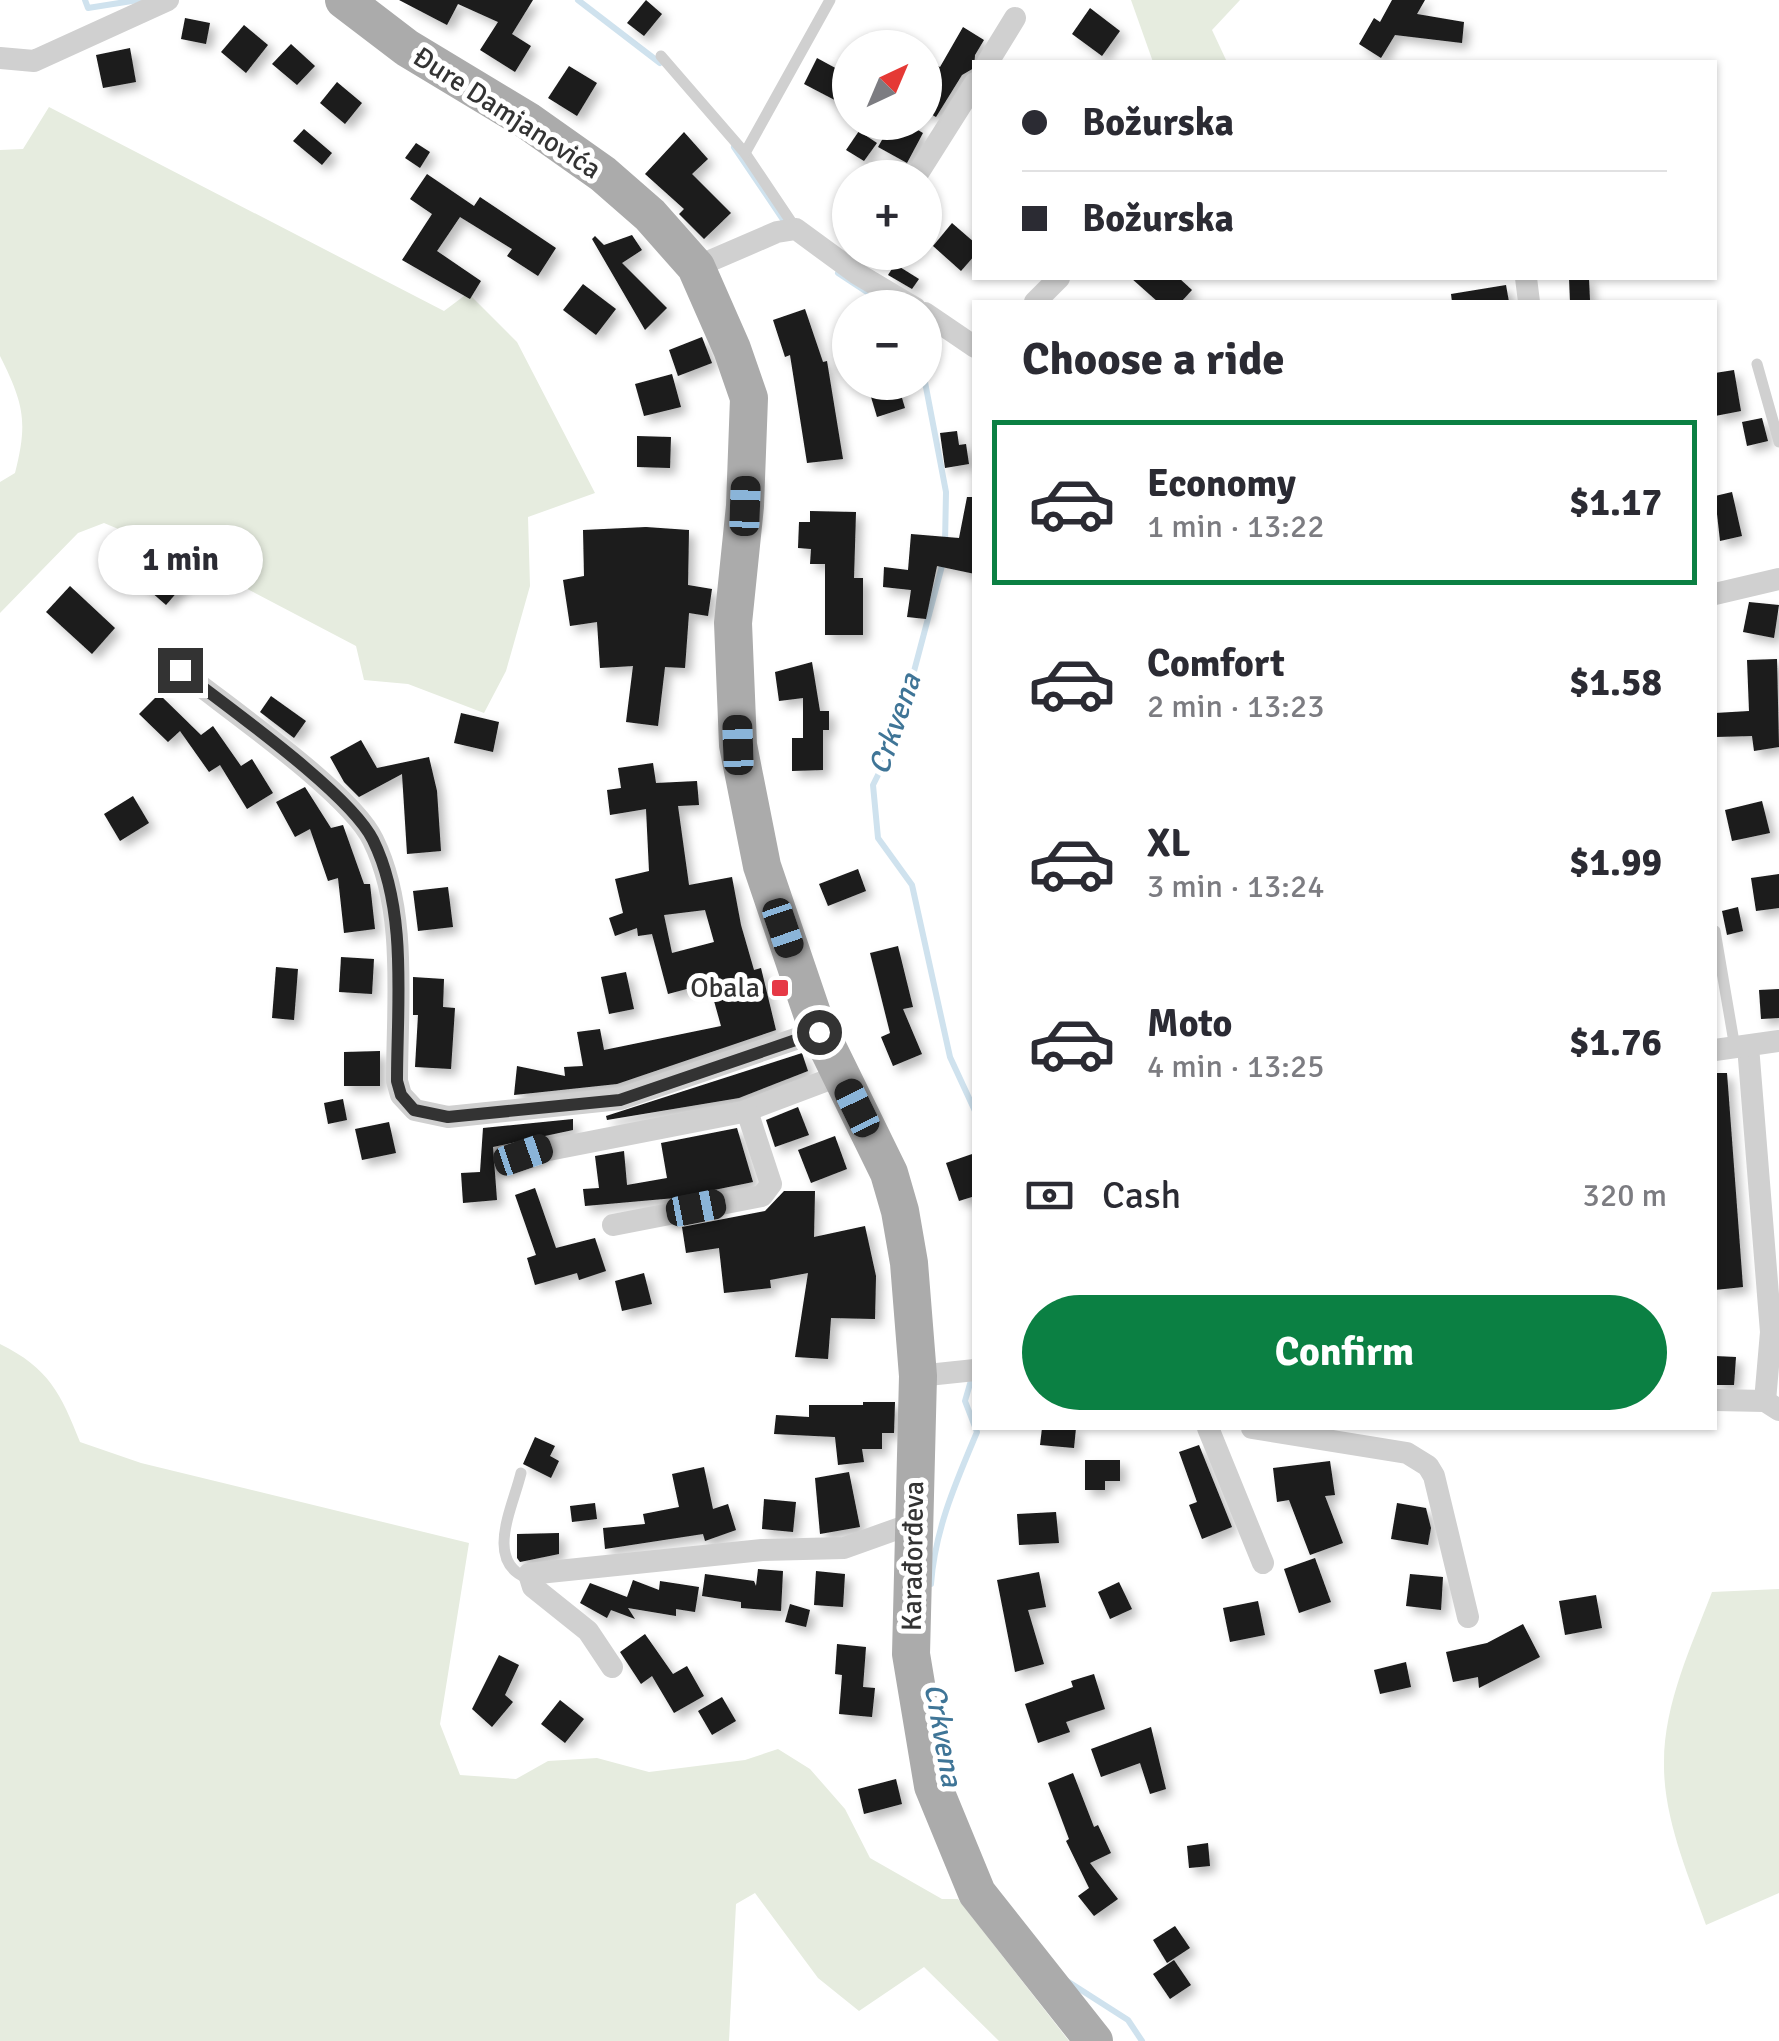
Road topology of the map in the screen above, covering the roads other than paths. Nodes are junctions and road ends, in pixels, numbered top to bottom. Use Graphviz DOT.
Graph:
graph roads {
  1 [pos="168,0"];
  2 [pos="344,0"];
  3 [pos="830,0"];
  4 [pos="1016,18"];
  5 [pos="661,56"];
  6 [pos="0,58"];
  7 [pos="989,60"];
  8 [pos="972,88"];
  9 [pos="745,153"];
  10 [pos="927,160"];
  11 [pos="788,229"];
  12 [pos="832,249"];
  13 [pos="696,267"];
  14 [pos="870,270"];
  15 [pos="1057,280"];
  16 [pos="894,290"];
  17 [pos="1037,300"];
  18 [pos="942,325"];
  19 [pos="972,345"];
  20 [pos="1758,364"];
  21 [pos="1779,442"];
  22 [pos="1779,579"];
  23 [pos="1717,594"];
  24 [pos="180,670"];
  25 [pos="1717,944"];
  26 [pos="819,1032"];
  27 [pos="1779,1040"];
  28 [pos="1733,1048"];
  29 [pos="841,1075"];
  30 [pos="747,1110"];
  31 [pos="523,1155"];
  32 [pos="613,1225"];
  33 [pos="948,1374"];
  34 [pos="1717,1400"];
  35 [pos="1772,1406"];
  36 [pos="1209,1430"];
  37 [pos="1264,1430"];
  38 [pos="522,1474"];
  39 [pos="914,1523"];
  40 [pos="1263,1562"];
  41 [pos="527,1578"];
  42 [pos="1468,1618"];
  43 [pos="612,1667"];
  44 [pos="1094,2041"];
  1 -- 6 [label="street"];
  2 -- 13 [label="main road, Đure Damjanovića"];
  3 -- 9 [label="lane"];
  4 -- 7 [label="street"];
  5 -- 9 [label="lane"];
  8 -- 10 [label="street"];
  9 -- 11 [label="lane"];
  11 -- 12 [label="street"];
  11 -- 13 [label="street"];
  13 -- 26 [label="main road, Đure Damjanovića"];
  14 -- 16 [label="street"];
  15 -- 17 [label="street"];
  18 -- 19 [label="street"];
  20 -- 21 [label="lane"];
  22 -- 23 [label="street"];
  24 -- 26 [label="street"];
  25 -- 28 [label="lane"];
  26 -- 29 [label="main road, Đure Damjanovića"];
  27 -- 28 [label="street"];
  28 -- 35 [label="street"];
  29 -- 30 [label="street"];
  29 -- 33 [label="main road, Đure Damjanovića"];
  30 -- 31 [label="street"];
  30 -- 32 [label="street"];
  33 -- 39 [label="main road, Karađorđeva"];
  34 -- 35 [label="street"];
  36 -- 40 [label="street"];
  37 -- 42 [label="street"];
  38 -- 41 [label="lane"];
  39 -- 41 [label="street"];
  39 -- 44 [label="main road, Karađorđeva"];
  41 -- 43 [label="street"];
}
